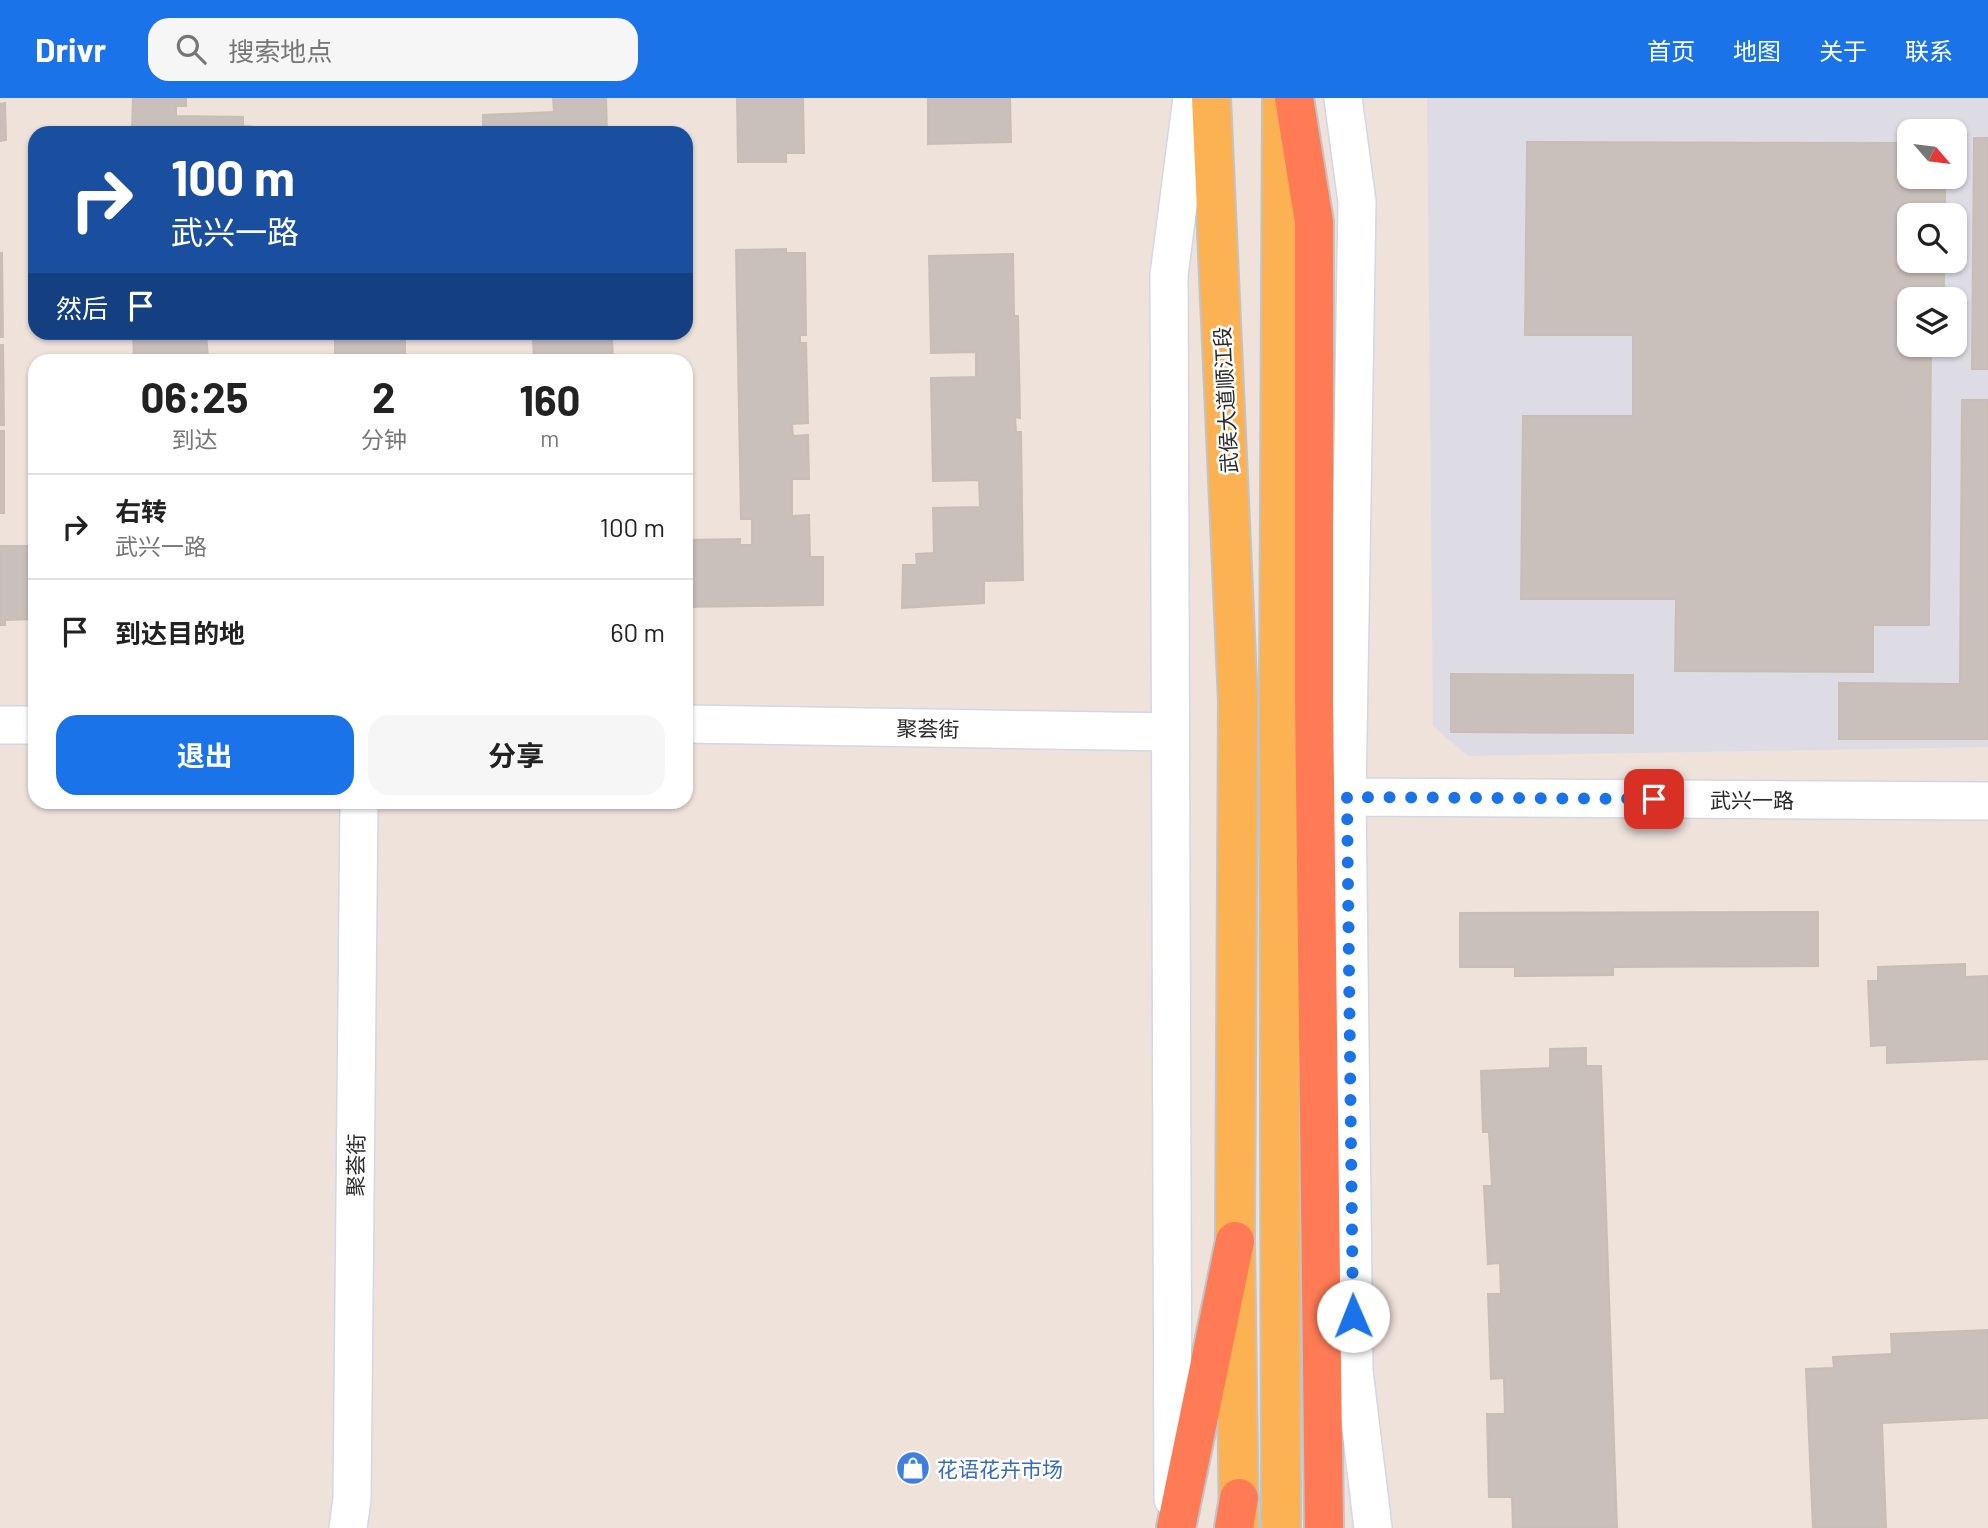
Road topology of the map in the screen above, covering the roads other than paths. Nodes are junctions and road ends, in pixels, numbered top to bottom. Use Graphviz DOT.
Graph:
graph roads {
  1 [pos="1192,98"];
  2 [pos="1212,98"];
  3 [pos="1282,98"];
  4 [pos="1294,98"];
  5 [pos="1343,98"];
  6 [pos="1296,699"];
  7 [pos="28,724"];
  8 [pos="693,724"];
  9 [pos="0,725"];
  10 [pos="1170,732"];
  11 [pos="1347,797"];
  12 [pos="1988,801"];
  13 [pos="359,809"];
  14 [pos="1235,1241"];
  15 [pos="1238,1518"];
  16 [pos="348,1528"];
  17 [pos="1175,1528"];
  18 [pos="1281,1528"];
  19 [pos="1324,1528"];
  20 [pos="1373,1528"];
  1 -- 10 [label="street"];
  2 -- 14 [label="main road, 武侯大道顺江段"];
  3 -- 6 [label="main road"];
  4 -- 6 [label="highway"];
  5 -- 11 [label="street"];
  6 -- 18 [label="main road"];
  6 -- 19 [label="highway"];
  7 -- 9 [label="street"];
  8 -- 10 [label="street, 聚荟街"];
  10 -- 17 [label="street"];
  11 -- 12 [label="street, 武兴一路"];
  11 -- 20 [label="street"];
  13 -- 16 [label="street, 聚荟街"];
  14 -- 15 [label="main road, 武侯大道顺江段"];
  14 -- 17 [label="highway"];
}
